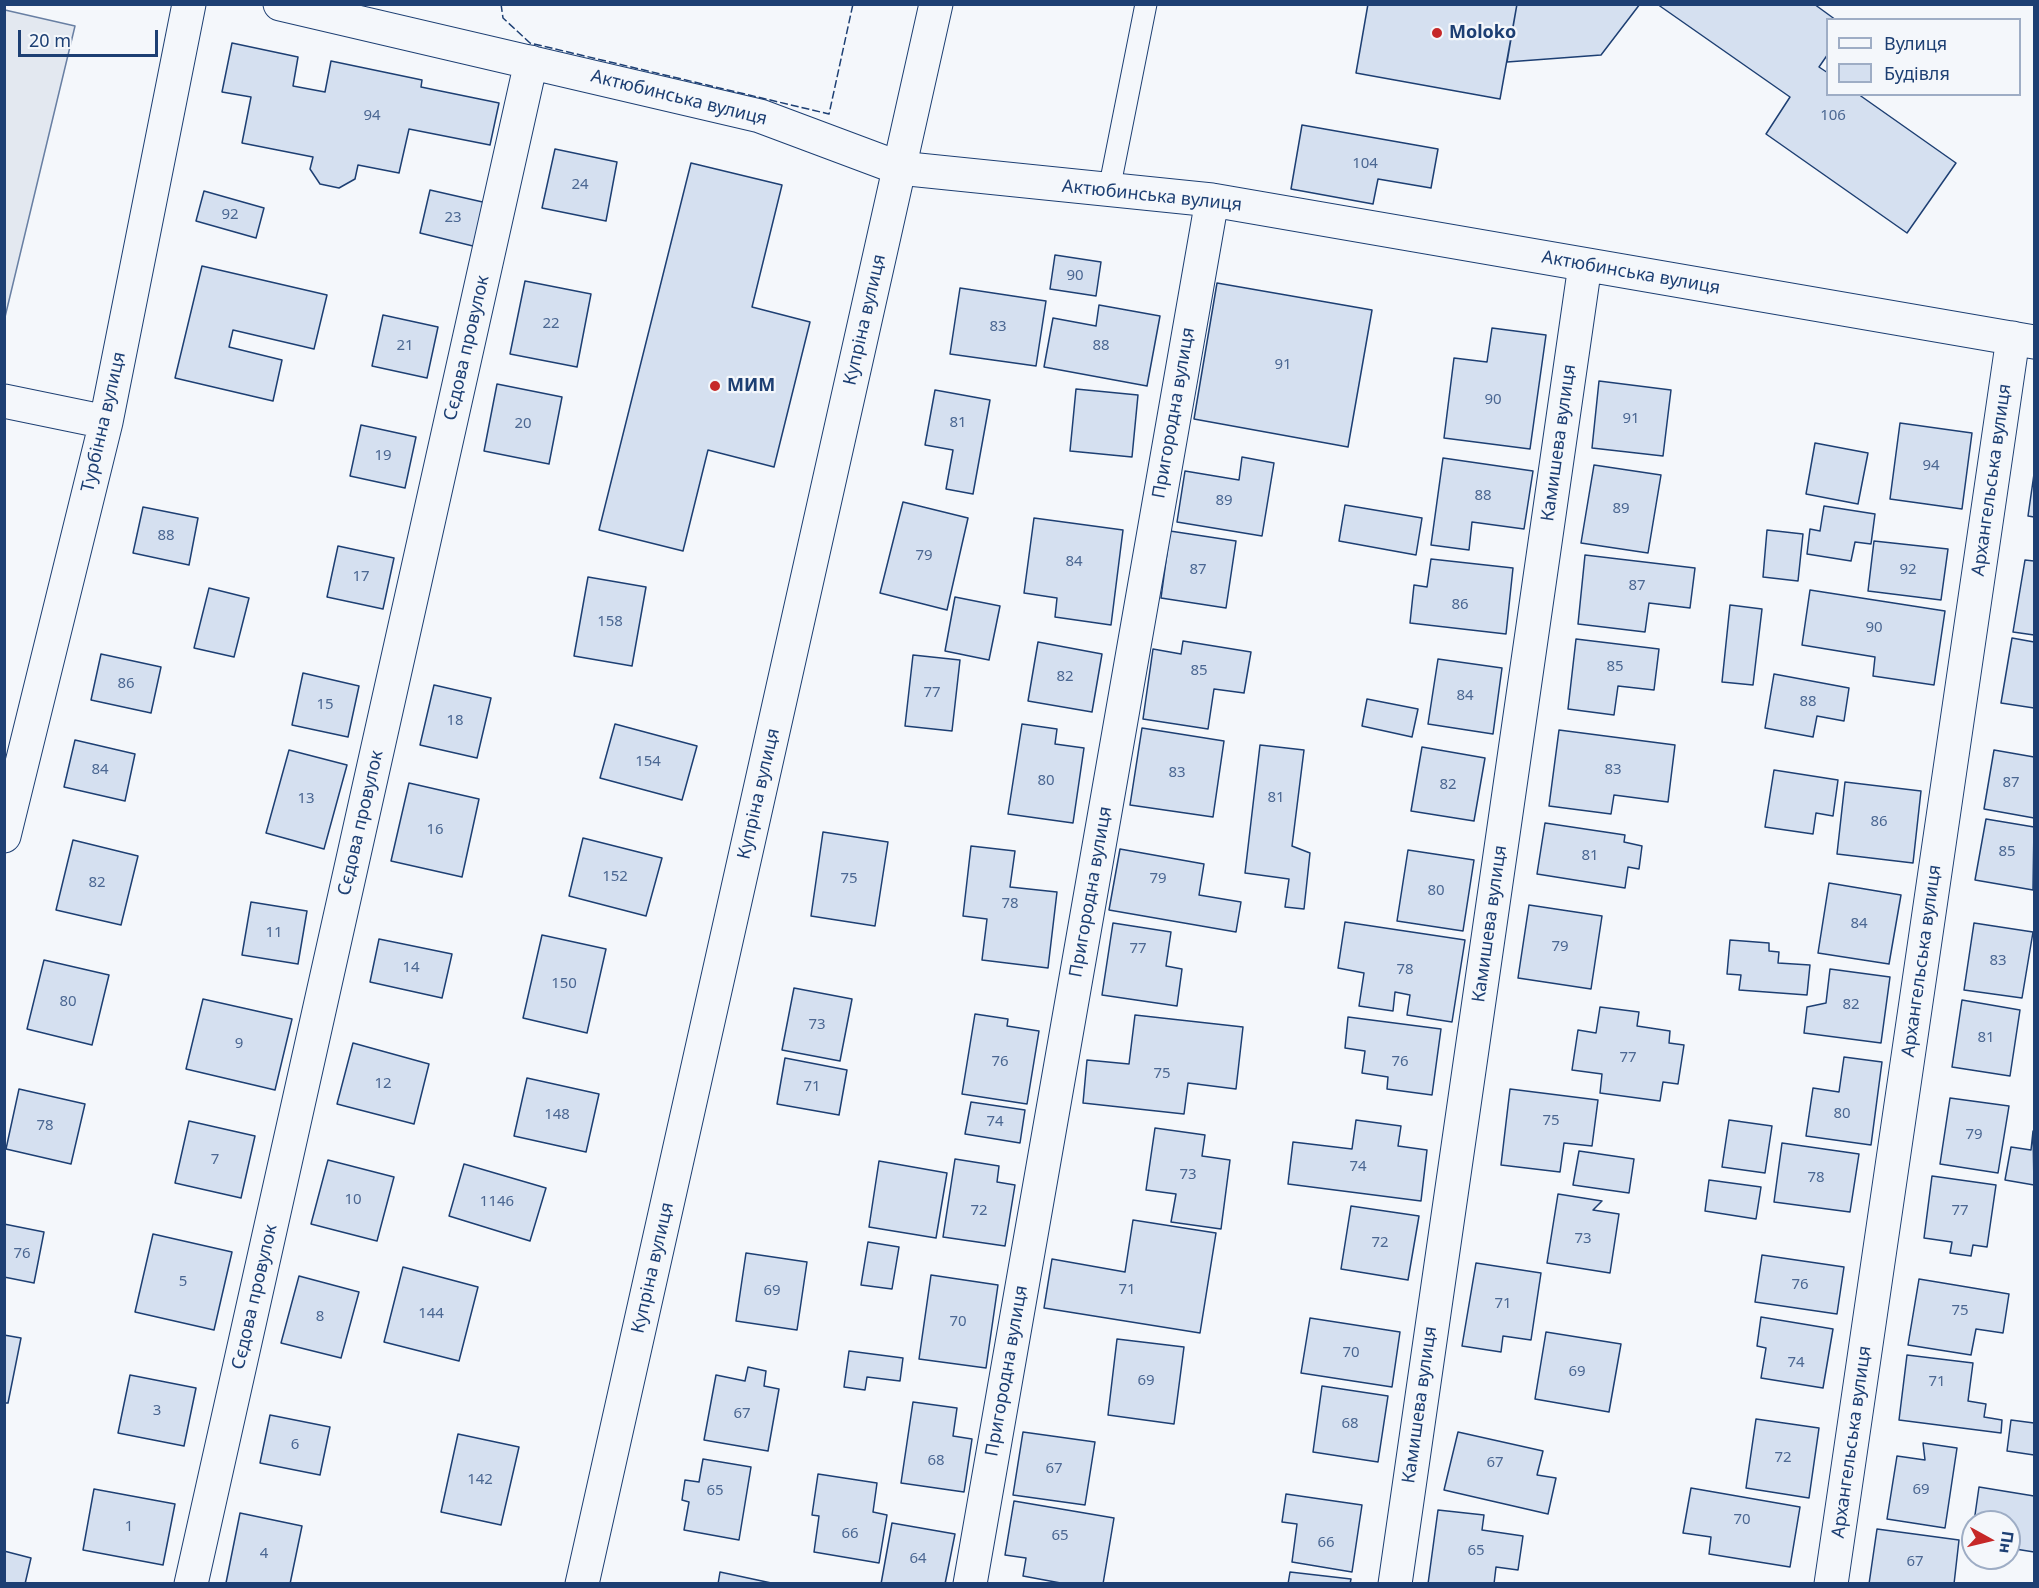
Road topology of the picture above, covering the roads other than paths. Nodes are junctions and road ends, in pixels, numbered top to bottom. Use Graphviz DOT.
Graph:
graph roads {
  1 [pos="189,4"];
  2 [pos="280,4"];
  3 [pos="936,4"];
  4 [pos="1146,4"];
  5 [pos="531,62"];
  6 [pos="899,168"];
  7 [pos="1109,190"];
  8 [pos="1212,200"];
  9 [pos="1585,265"];
  10 [pos="2024,340"];
  11 [pos="4,401"];
  12 [pos="106,422"];
  13 [pos="4,836"];
  14 [pos="191,1584"];
  15 [pos="582,1584"];
  16 [pos="970,1584"];
  17 [pos="1395,1584"];
  18 [pos="1831,1584"];
  1 -- 12 [label="street, Турбінна вулиця"];
  2 -- 5 [label="street, Актюбинська вулиця"];
  3 -- 6 [label="street, Купріна вулиця"];
  4 -- 7 [label="lane"];
  5 -- 6 [label="street, Актюбинська вулиця"];
  5 -- 14 [label="street, Сєдова провулок"];
  6 -- 7 [label="street, Актюбинська вулиця"];
  6 -- 15 [label="street, Купріна вулиця"];
  7 -- 8 [label="street, Актюбинська вулиця"];
  8 -- 9 [label="street, Актюбинська вулиця"];
  8 -- 16 [label="street, Пригородна вулиця"];
  9 -- 10 [label="street, Актюбинська вулиця"];
  9 -- 17 [label="street, Камишева вулиця"];
  10 -- 18 [label="street, Архангельська вулиця"];
  11 -- 12 [label="street"];
  12 -- 13 [label="street, Турбінна вулиця"];
}
